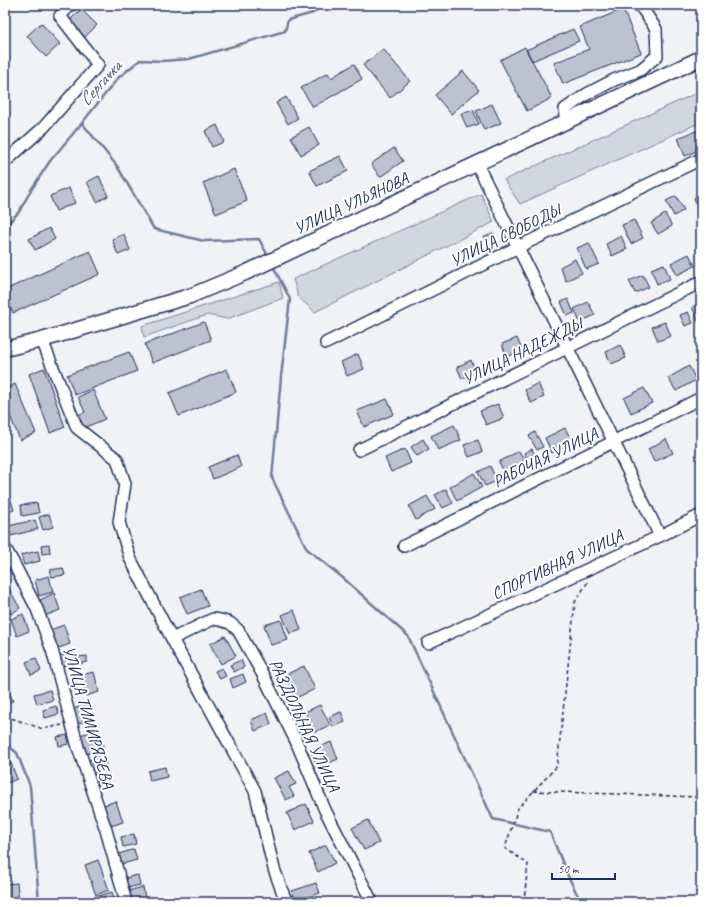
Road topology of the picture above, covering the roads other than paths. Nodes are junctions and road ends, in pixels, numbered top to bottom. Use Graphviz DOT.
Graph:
graph roads {
  1 [pos="70,5"];
  2 [pos="639,5"];
  3 [pos="701,58"];
  4 [pos="565,122"];
  5 [pos="701,159"];
  6 [pos="5,162"];
  7 [pos="477,164"];
  8 [pos="518,247"];
  9 [pos="701,282"];
  10 [pos="42,340"];
  11 [pos="326,343"];
  12 [pos="567,348"];
  13 [pos="5,349"];
  14 [pos="701,398"];
  15 [pos="614,441"];
  16 [pos="359,450"];
  17 [pos="701,515"];
  18 [pos="660,536"];
  19 [pos="404,546"];
  20 [pos="5,548"];
  21 [pos="172,639"];
  22 [pos="428,644"];
  23 [pos="126,902"];
  24 [pos="288,902"];
  25 [pos="372,902"];
  1 -- 6 [label="street"];
  2 -- 4 [label="street"];
  3 -- 4 [label="main road, УЛИЦА УЛЬЯНОВА"];
  4 -- 7 [label="main road, УЛИЦА УЛЬЯНОВА"];
  5 -- 8 [label="street, УЛИЦА СВОБОДЫ"];
  7 -- 8 [label="street"];
  7 -- 10 [label="main road, УЛИЦА УЛЬЯНОВА"];
  8 -- 11 [label="street, УЛИЦА СВОБОДЫ"];
  8 -- 12 [label="street"];
  9 -- 12 [label="street, УЛИЦА НАДЕЖДЫ"];
  10 -- 13 [label="main road, УЛИЦА УЛЬЯНОВА"];
  10 -- 21 [label="street"];
  12 -- 15 [label="street"];
  12 -- 16 [label="street, УЛИЦА НАДЕЖДЫ"];
  14 -- 15 [label="street, РАБОЧАЯ УЛИЦА"];
  15 -- 18 [label="street"];
  15 -- 19 [label="street, РАБОЧАЯ УЛИЦА"];
  17 -- 18 [label="street, СПОРТИВНАЯ УЛИЦА"];
  18 -- 22 [label="street, СПОРТИВНАЯ УЛИЦА"];
  20 -- 23 [label="street, УЛИЦА ТИМИРЯЗЕВА"];
  21 -- 24 [label="street"];
  21 -- 25 [label="street, РАЗДОЛЬНАЯ УЛИЦА"];
}
